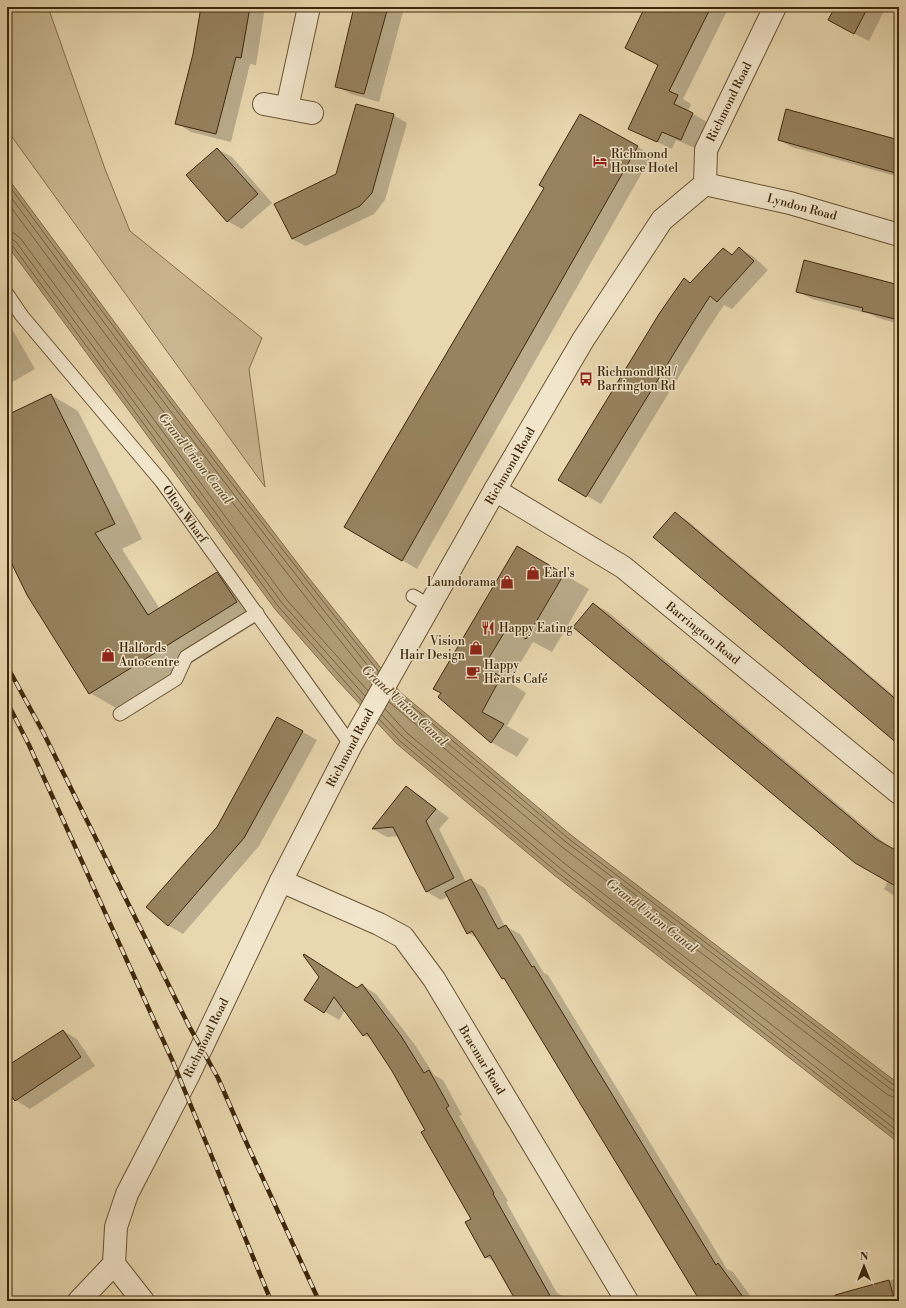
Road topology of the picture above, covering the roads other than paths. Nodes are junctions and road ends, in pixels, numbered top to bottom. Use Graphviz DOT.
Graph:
graph roads {
  1 [pos="309,7"];
  2 [pos="775,7"];
  3 [pos="264,104"];
  4 [pos="287,108"];
  5 [pos="312,113"];
  6 [pos="705,184"];
  7 [pos="899,235"];
  8 [pos="7,294"];
  9 [pos="495,490"];
  10 [pos="257,613"];
  11 [pos="120,714"];
  12 [pos="350,745"];
  13 [pos="899,793"];
  14 [pos="281,881"];
  15 [pos="114,1264"];
  16 [pos="79,1301"];
  17 [pos="143,1301"];
  18 [pos="627,1301"];
  1 -- 4 [label="street"];
  2 -- 6 [label="street, Richmond Road"];
  3 -- 4 [label="street"];
  4 -- 5 [label="street"];
  6 -- 7 [label="street, Lyndon Road"];
  6 -- 9 [label="street, Richmond Road"];
  8 -- 10 [label="lane, Olton Wharf"];
  9 -- 12 [label="street, Richmond Road"];
  9 -- 13 [label="street, Barrington Road"];
  10 -- 11 [label="lane"];
  10 -- 12 [label="lane, Olton Wharf"];
  12 -- 14 [label="street, Richmond Road"];
  14 -- 15 [label="street, Richmond Road"];
  14 -- 18 [label="street, Braemar Road"];
  15 -- 16 [label="street"];
  15 -- 17 [label="street"];
}
